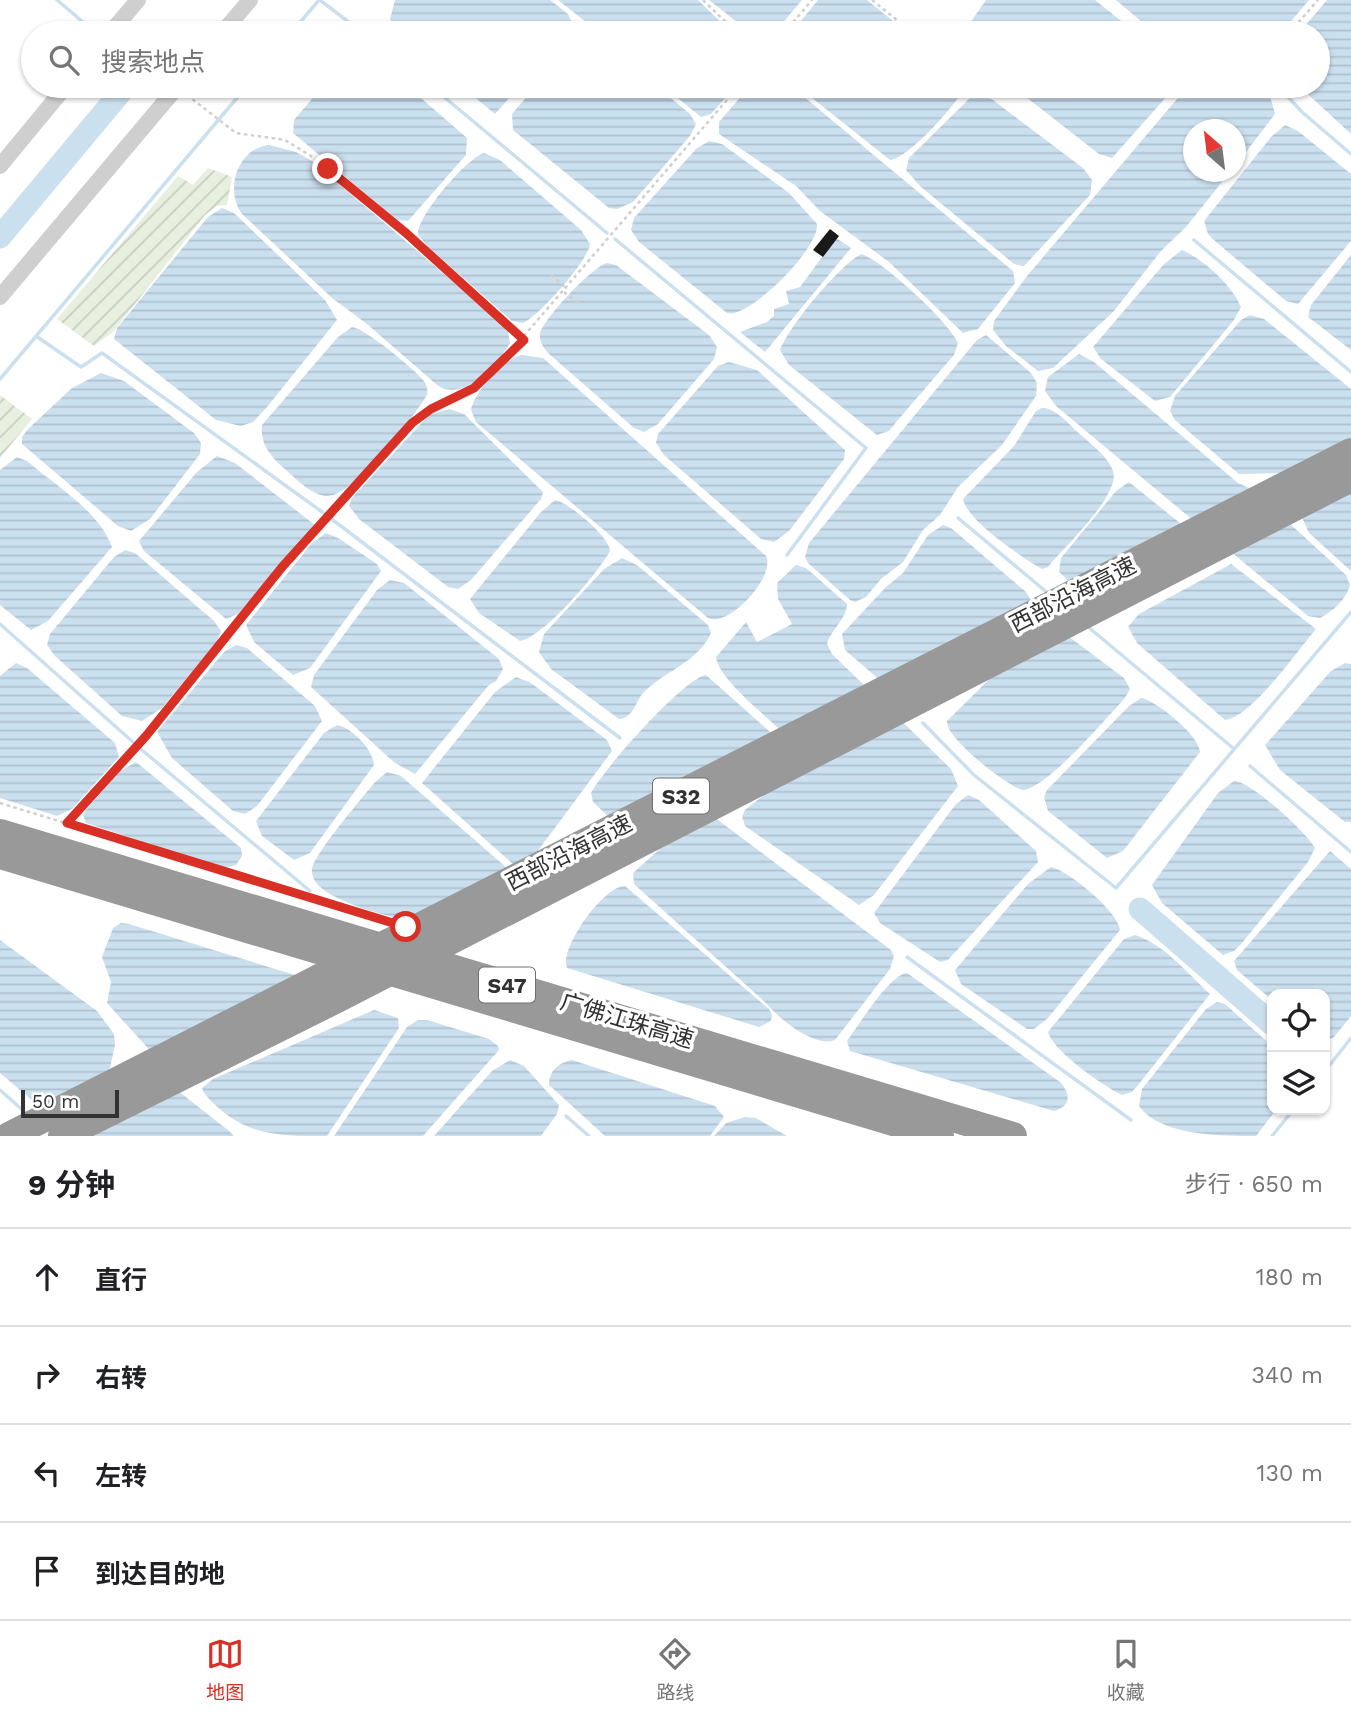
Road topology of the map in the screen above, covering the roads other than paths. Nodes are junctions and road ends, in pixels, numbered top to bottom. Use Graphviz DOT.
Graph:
graph roads {
  1 [pos="138,0"];
  2 [pos="250,0"];
  3 [pos="120,21"];
  4 [pos="232,21"];
  5 [pos="56,98"];
  6 [pos="168,98"];
  7 [pos="0,166"];
  8 [pos="0,297"];
  9 [pos="1351,452"];
  10 [pos="1351,478"];
  11 [pos="0,833"];
  12 [pos="0,855"];
  13 [pos="9,1136"];
  14 [pos="62,1136"];
  15 [pos="940,1136"];
  16 [pos="1013,1136"];
  1 -- 3 [label="street"];
  2 -- 4 [label="street"];
  5 -- 7 [label="street"];
  6 -- 8 [label="street"];
  9 -- 13 [label="highway, 西部沿海高速 / S32, bridge"];
  10 -- 14 [label="highway, 西部沿海高速 / S32, bridge"];
  11 -- 16 [label="highway, 广佛江珠高速 / S47"];
  12 -- 15 [label="highway, 广佛江珠高速 / S47"];
}
